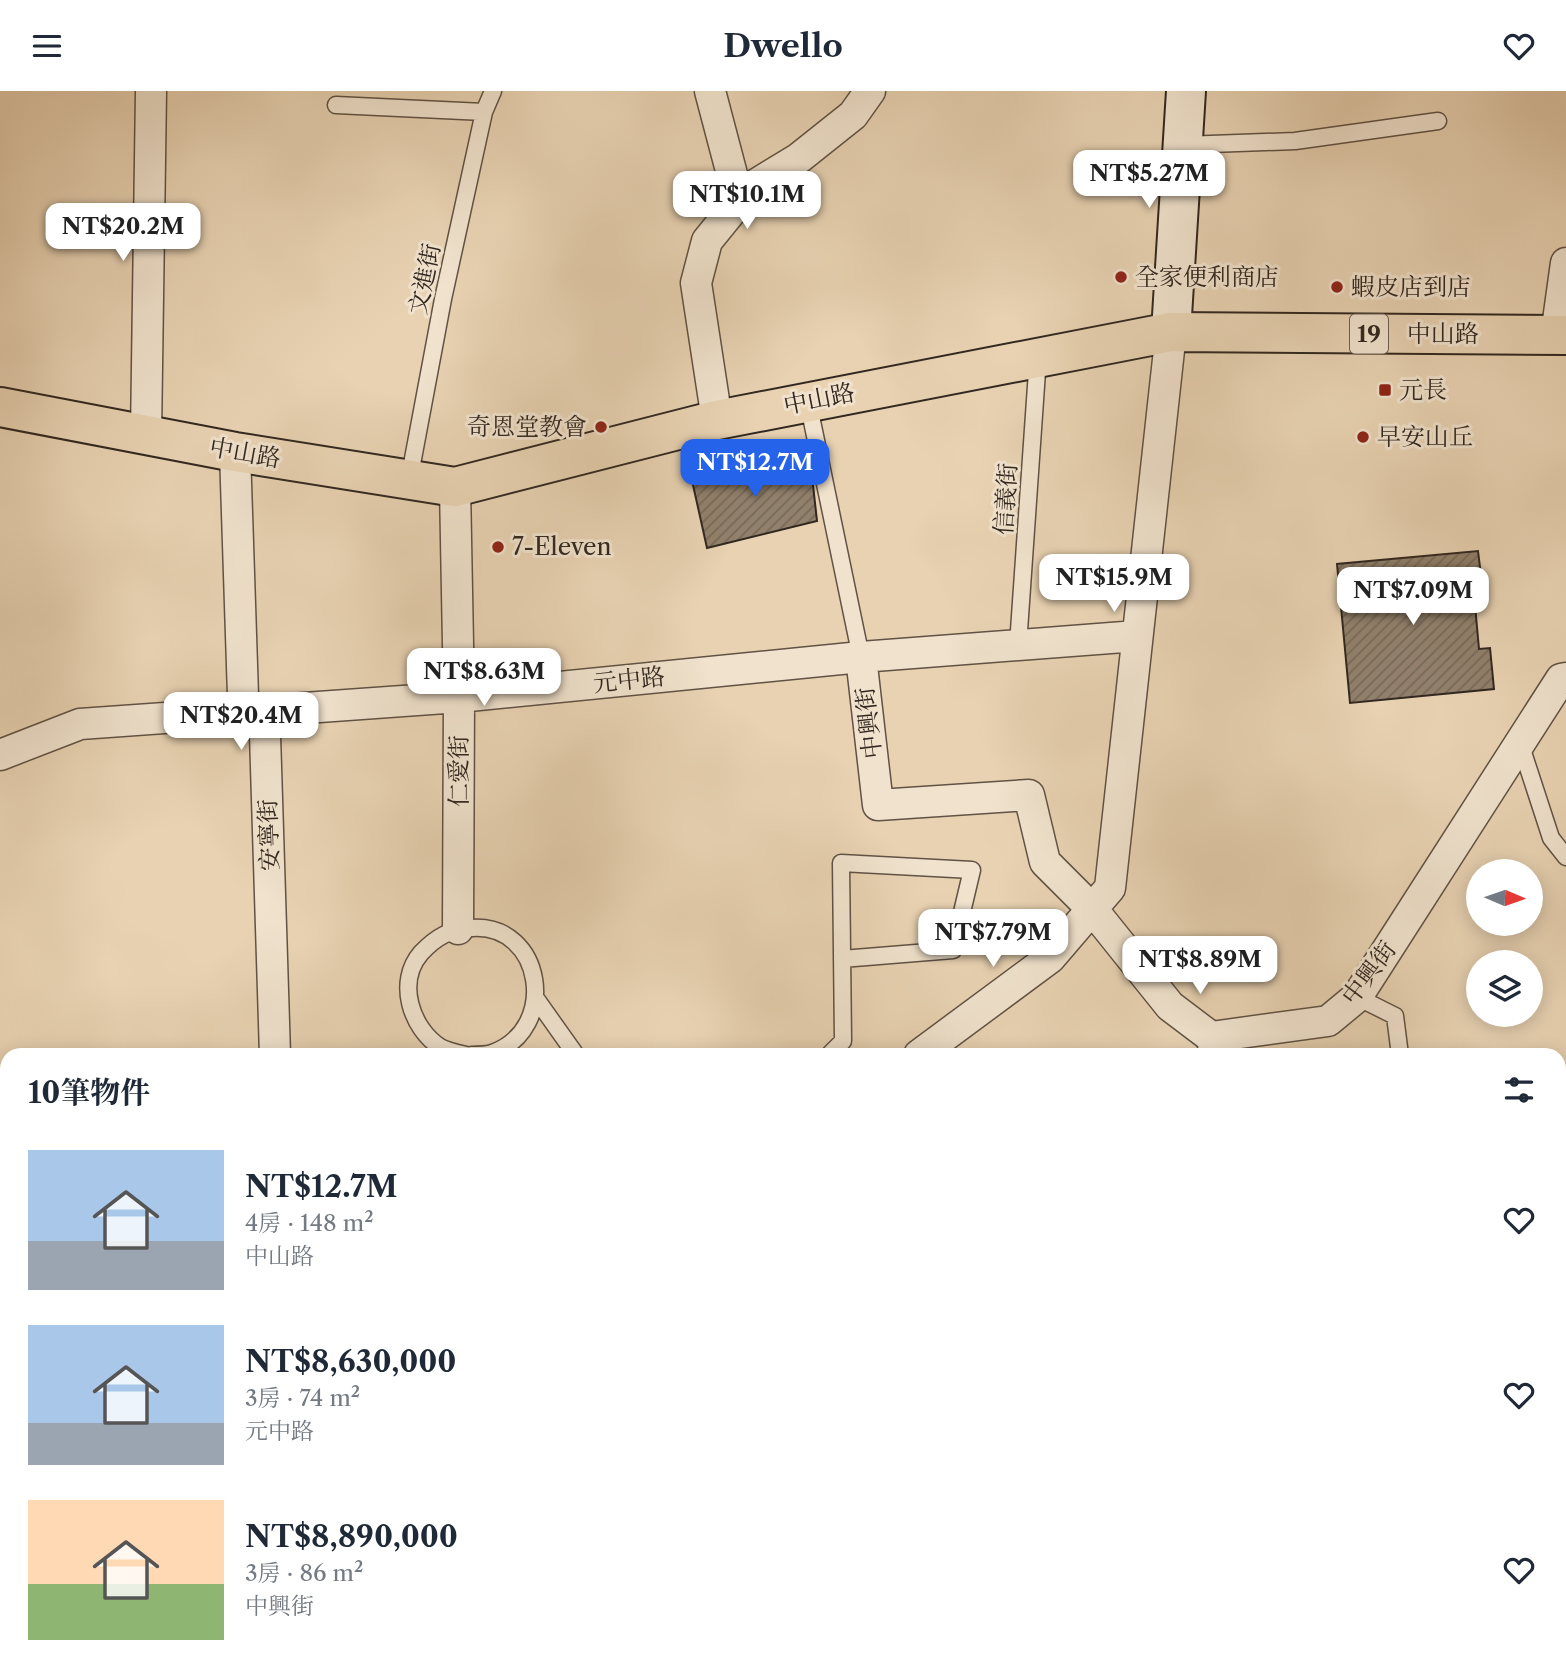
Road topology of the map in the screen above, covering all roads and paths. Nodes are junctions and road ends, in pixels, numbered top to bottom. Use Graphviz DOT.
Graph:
graph roads {
  1 [pos="151,91"];
  2 [pos="493,91"];
  3 [pos="709,91"];
  4 [pos="870,91"];
  5 [pos="1186,91"];
  6 [pos="336,105"];
  7 [pos="484,112"];
  8 [pos="1438,121"];
  9 [pos="1182,146"];
  10 [pos="739,201"];
  11 [pos="1566,263"];
  12 [pos="1171,332"];
  13 [pos="1561,335"];
  14 [pos="1038,357"];
  15 [pos="808,401"];
  16 [pos="0,407"];
  17 [pos="717,420"];
  18 [pos="146,435"];
  19 [pos="235,452"];
  20 [pos="409,479"];
  21 [pos="455,487"];
  22 [pos="1138,636"];
  23 [pos="1018,645"];
  24 [pos="861,657"];
  25 [pos="1566,678"];
  26 [pos="459,697"];
  27 [pos="253,712"];
  28 [pos="1520,743"];
  29 [pos="0,755"];
  30 [pos="1566,857"];
  31 [pos="1093,909"];
  32 [pos="458,929"];
  33 [pos="842,959"];
  34 [pos="1357,997"];
  35 [pos="537,1000"];
  36 [pos="1207,1046"];
  37 [pos="275,1048"];
  38 [pos="442,1048"];
  39 [pos="501,1048"];
  40 [pos="571,1048"];
  41 [pos="836,1048"];
  42 [pos="929,1048"];
  43 [pos="1399,1048"];
  1 -- 18 [label="street"];
  2 -- 7 [label="lane, 文進街"];
  3 -- 10 [label="street"];
  4 -- 10 [label="street"];
  5 -- 9 [label="main road"];
  6 -- 7 [label="lane"];
  7 -- 20 [label="lane, 文進街"];
  8 -- 9 [label="lane"];
  9 -- 12 [label="main road"];
  10 -- 17 [label="street"];
  11 -- 13 [label="street"];
  12 -- 13 [label="main road, 中山路 / 19"];
  12 -- 14 [label="main road, 中山路 / 19"];
  12 -- 22 [label="street"];
  14 -- 15 [label="main road, 中山路 / 19"];
  14 -- 23 [label="lane, 信義街"];
  15 -- 17 [label="main road, 中山路 / 19"];
  15 -- 24 [label="lane, 中興街"];
  16 -- 18 [label="main road, 中山路 / 19"];
  17 -- 21 [label="main road, 中山路 / 19"];
  18 -- 19 [label="main road, 中山路 / 19"];
  19 -- 20 [label="main road, 中山路 / 19"];
  19 -- 27 [label="street, 安寧街"];
  20 -- 21 [label="main road, 中山路 / 19"];
  21 -- 26 [label="street, 仁愛街"];
  22 -- 23 [label="street, 元中路"];
  22 -- 31 [label="street"];
  23 -- 24 [label="street, 元中路"];
  24 -- 26 [label="street, 元中路"];
  24 -- 31 [label="street, 中興街"];
  25 -- 28 [label="street, 中興街"];
  26 -- 27 [label="street, 元中路"];
  26 -- 32 [label="street, 仁愛街"];
  27 -- 29 [label="street, 元中路"];
  27 -- 37 [label="street, 安寧街"];
  28 -- 30 [label="lane"];
  28 -- 34 [label="street, 中興街"];
  31 -- 36 [label="street, 中興街"];
  31 -- 42 [label="street"];
  32 -- 35 [label="lane"];
  32 -- 38 [label="lane"];
  33 -- 33 [label="lane"];
  33 -- 41 [label="lane"];
  34 -- 36 [label="street, 中興街"];
  34 -- 43 [label="lane"];
  35 -- 39 [label="lane"];
  35 -- 40 [label="lane"];
}
